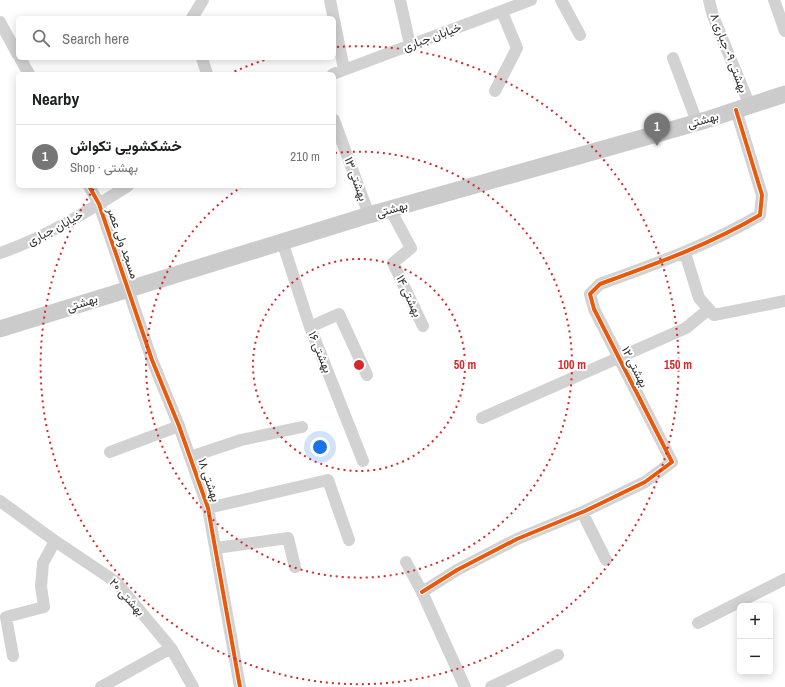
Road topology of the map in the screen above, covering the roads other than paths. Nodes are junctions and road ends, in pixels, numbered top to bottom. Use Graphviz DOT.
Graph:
graph roads {
  1 [pos="203,0"];
  2 [pos="330,0"];
  3 [pos="400,0"];
  4 [pos="531,0"];
  5 [pos="561,0"];
  6 [pos="710,0"];
  7 [pos="774,0"];
  8 [pos="502,12"];
  9 [pos="193,16"];
  10 [pos="332,16"];
  11 [pos="0,22"];
  12 [pos="785,32"];
  13 [pos="580,35"];
  14 [pos="410,45"];
  15 [pos="336,47"];
  16 [pos="16,51"];
  17 [pos="673,58"];
  18 [pos="21,60"];
  19 [pos="203,60"];
  20 [pos="339,71"];
  21 [pos="28,72"];
  22 [pos="206,72"];
  23 [pos="495,91"];
  24 [pos="785,94"];
  25 [pos="743,108"];
  26 [pos="697,122"];
  27 [pos="336,125"];
  28 [pos="90,188"];
  29 [pos="125,188"];
  30 [pos="99,204"];
  31 [pos="390,209"];
  32 [pos="369,215"];
  33 [pos="282,241"];
  34 [pos="0,253"];
  35 [pos="685,253"];
  36 [pos="128,289"];
  37 [pos="785,301"];
  38 [pos="709,309"];
  39 [pos="424,326"];
  40 [pos="310,328"];
  41 [pos="0,329"];
  42 [pos="619,357"];
  43 [pos="367,375"];
  44 [pos="482,418"];
  45 [pos="179,426"];
  46 [pos="302,426"];
  47 [pos="110,452"];
  48 [pos="190,458"];
  49 [pos="363,461"];
  50 [pos="0,501"];
  51 [pos="208,508"];
  52 [pos="582,512"];
  53 [pos="349,540"];
  54 [pos="55,541"];
  55 [pos="216,548"];
  56 [pos="606,560"];
  57 [pos="406,562"];
  58 [pos="295,567"];
  59 [pos="785,579"];
  60 [pos="422,592"];
  61 [pos="698,623"];
  62 [pos="171,648"];
  63 [pos="558,655"];
  64 [pos="13,656"];
  65 [pos="101,687"];
  66 [pos="193,687"];
  67 [pos="240,687"];
  68 [pos="465,687"];
  69 [pos="491,687"];
  1 -- 9 [label="street"];
  2 -- 10 [label="street"];
  3 -- 14 [label="street"];
  4 -- 8 [label="street, خیابان جباری"];
  5 -- 13 [label="street"];
  6 -- 25 [label="street, بهشتی ۹- جباری ۸"];
  7 -- 12 [label="street"];
  8 -- 14 [label="street, خیابان جباری"];
  8 -- 23 [label="street"];
  11 -- 16 [label="street"];
  14 -- 20 [label="street, خیابان جباری"];
  15 -- 20 [label="street"];
  17 -- 26 [label="street"];
  18 -- 21 [label="street"];
  19 -- 22 [label="street"];
  24 -- 25 [label="main road, بهشتی"];
  25 -- 26 [label="main road, بهشتی"];
  25 -- 35 [label="street, بهشتی ۱۲"];
  26 -- 31 [label="main road, بهشتی"];
  27 -- 32 [label="street, بهشتی ۱۳"];
  28 -- 30 [label="street, مسجد ولی عصر"];
  29 -- 30 [label="street, خیابان جباری"];
  30 -- 34 [label="street, خیابان جباری"];
  30 -- 36 [label="street, مسجد ولی عصر"];
  31 -- 32 [label="main road, بهشتی"];
  31 -- 39 [label="street, بهشتی ۱۴"];
  32 -- 33 [label="main road, بهشتی"];
  33 -- 36 [label="main road, بهشتی"];
  33 -- 40 [label="street, بهشتی ۱۶"];
  35 -- 38 [label="street"];
  35 -- 42 [label="street, بهشتی ۱۲"];
  36 -- 41 [label="main road, بهشتی"];
  36 -- 45 [label="street, بهشتی ۱۸"];
  37 -- 38 [label="street"];
  38 -- 42 [label="street"];
  40 -- 43 [label="street"];
  40 -- 49 [label="street, بهشتی ۱۶"];
  42 -- 44 [label="street"];
  42 -- 52 [label="street, بهشتی ۱۲"];
  45 -- 47 [label="street"];
  45 -- 48 [label="street, بهشتی ۱۸"];
  46 -- 48 [label="street"];
  48 -- 51 [label="street, بهشتی ۱۸"];
  50 -- 54 [label="street, بهشتی ۲۰"];
  51 -- 53 [label="street"];
  51 -- 55 [label="street, بهشتی ۱۸"];
  52 -- 56 [label="street"];
  52 -- 60 [label="street, بهشتی ۱۲"];
  54 -- 62 [label="street, بهشتی ۲۰"];
  54 -- 64 [label="street"];
  55 -- 58 [label="street"];
  55 -- 67 [label="street, بهشتی ۱۸"];
  57 -- 60 [label="street"];
  59 -- 61 [label="street"];
  60 -- 68 [label="street"];
  62 -- 65 [label="street"];
  62 -- 66 [label="street, بهشتی ۲۰"];
  63 -- 69 [label="street"];
}
